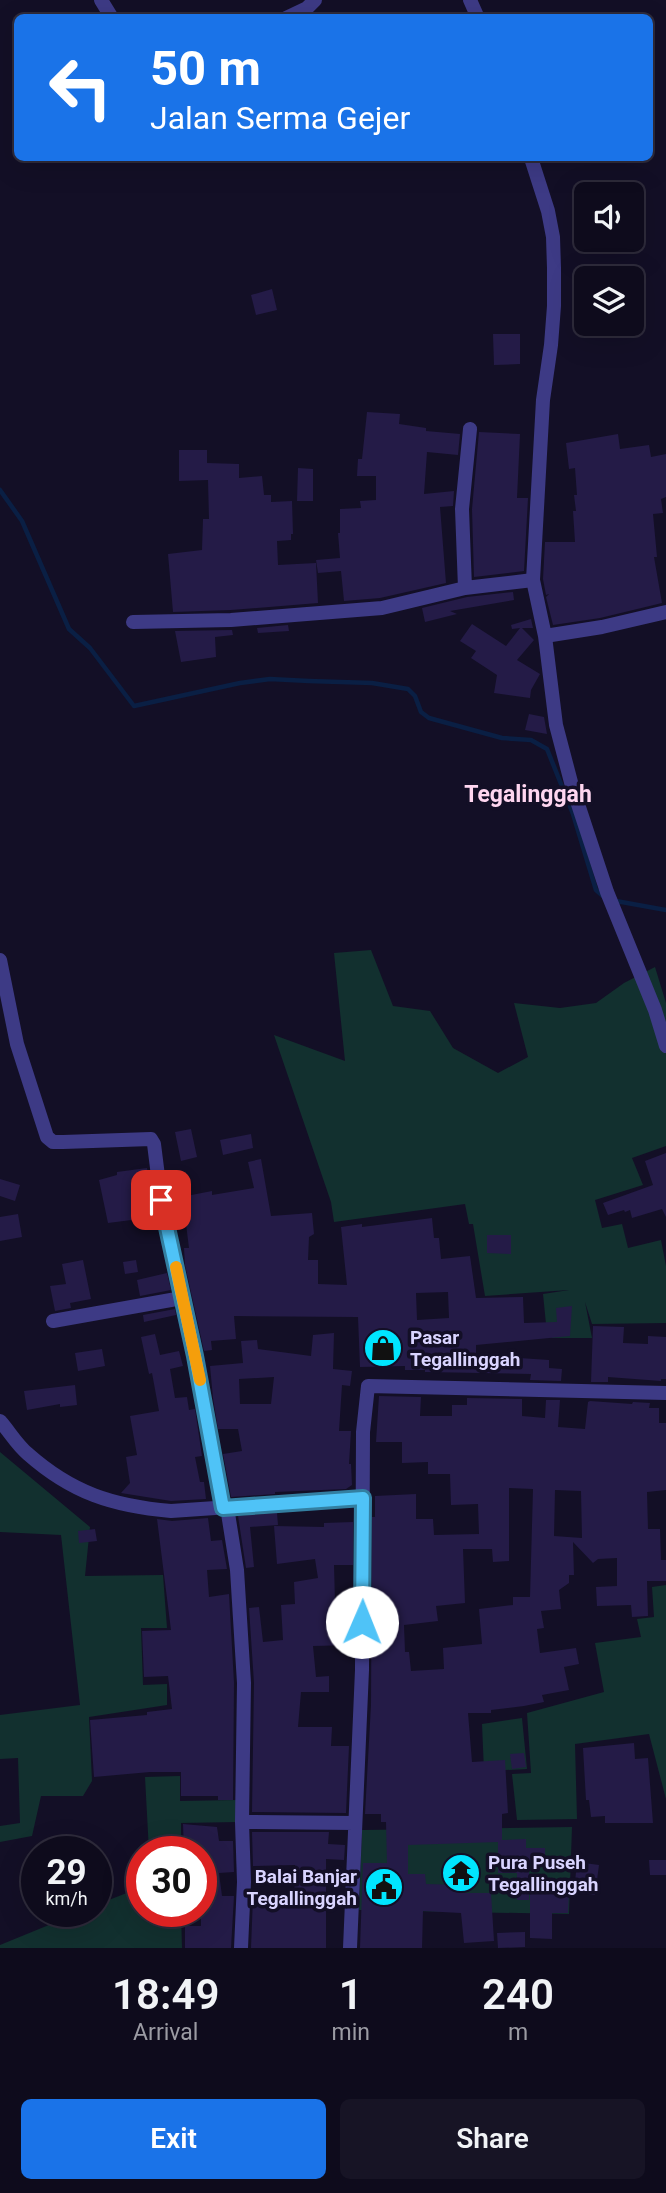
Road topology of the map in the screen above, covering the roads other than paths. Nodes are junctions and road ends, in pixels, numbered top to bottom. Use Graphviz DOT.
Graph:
graph roads {
  1 [pos="315,0"];
  2 [pos="294,14"];
  3 [pos="532,161"];
  4 [pos="470,429"];
  5 [pos="533,580"];
  6 [pos="465,588"];
  7 [pos="666,612"];
  8 [pos="134,622"];
  9 [pos="545,636"];
  10 [pos="0,960"];
  11 [pos="666,1046"];
  12 [pos="183,1298"];
  13 [pos="53,1321"];
  14 [pos="666,1393"];
  15 [pos="0,1421"];
  16 [pos="363,1498"];
  17 [pos="225,1508"];
  18 [pos="242,1822"];
  19 [pos="355,1823"];
  20 [pos="241,1948"];
  21 [pos="350,1948"];
  1 -- 2 [label="street"];
  3 -- 5 [label="street"];
  4 -- 6 [label="street"];
  5 -- 6 [label="street"];
  5 -- 9 [label="street"];
  6 -- 8 [label="street"];
  7 -- 9 [label="street"];
  9 -- 11 [label="street"];
  10 -- 12 [label="street"];
  12 -- 13 [label="street"];
  12 -- 17 [label="street"];
  14 -- 16 [label="street"];
  15 -- 17 [label="street"];
  16 -- 17 [label="street"];
  16 -- 19 [label="street"];
  17 -- 18 [label="street"];
  18 -- 19 [label="street"];
  18 -- 20 [label="street"];
  19 -- 21 [label="street"];
}
